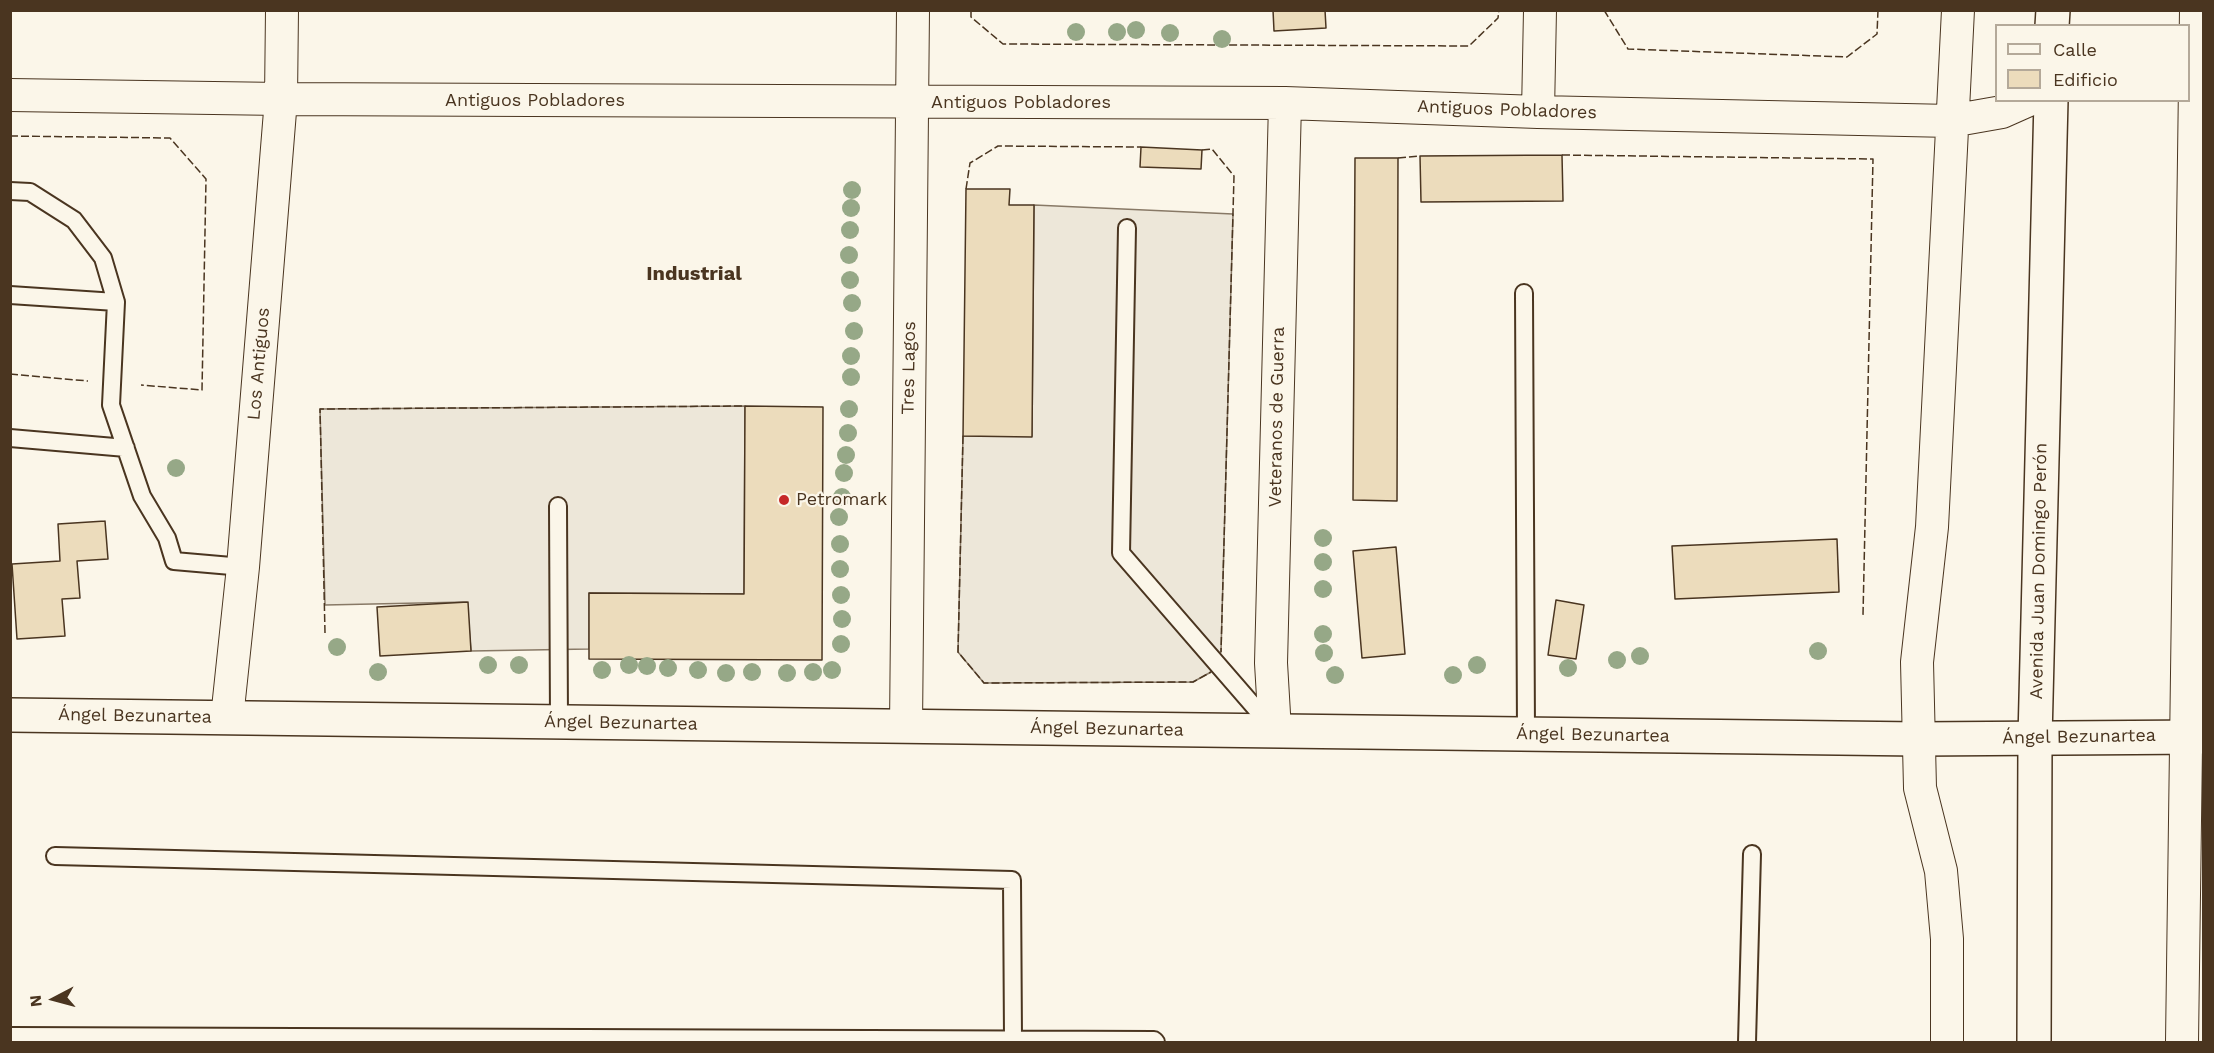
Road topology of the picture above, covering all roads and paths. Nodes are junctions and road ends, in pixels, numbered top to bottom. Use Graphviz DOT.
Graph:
graph roads {
  1 [pos="282,10"];
  2 [pos="913,10"];
  3 [pos="1540,10"];
  4 [pos="1958,10"];
  5 [pos="2196,10"];
  6 [pos="10,95"];
  7 [pos="280,99"];
  8 [pos="2024,102"];
  9 [pos="2050,102"];
  10 [pos="912,103"];
  11 [pos="1285,104"];
  12 [pos="2199,104"];
  13 [pos="1538,112"];
  14 [pos="1952,121"];
  15 [pos="10,191"];
  16 [pos="1127,228"];
  17 [pos="1524,293"];
  18 [pos="10,295"];
  19 [pos="116,302"];
  20 [pos="10,438"];
  21 [pos="126,448"];
  22 [pos="558,506"];
  23 [pos="243,567"];
  24 [pos="10,715"];
  25 [pos="226,718"];
  26 [pos="559,722"];
  27 [pos="906,726"];
  28 [pos="1275,731"];
  29 [pos="1526,734"];
  30 [pos="2196,737"];
  31 [pos="2035,738"];
  32 [pos="1918,739"];
  33 [pos="1752,855"];
  34 [pos="55,856"];
  35 [pos="10,1036"];
  36 [pos="1013,1039"];
  37 [pos="1156,1042"];
  38 [pos="1747,1042"];
  39 [pos="1947,1042"];
  40 [pos="2034,1042"];
  41 [pos="2182,1042"];
  1 -- 7 [label="street, Los Antiguos"];
  2 -- 10 [label="street, Tres Lagos"];
  3 -- 13 [label="street"];
  4 -- 14 [label="street"];
  5 -- 12 [label="street"];
  6 -- 7 [label="street, Antiguos Pobladores"];
  7 -- 10 [label="street, Antiguos Pobladores"];
  7 -- 23 [label="street, Los Antiguos"];
  8 -- 14 [label="street, Antiguos Pobladores"];
  9 -- 31 [label="street, Avenida Juan Domingo Perón"];
  10 -- 11 [label="street, Antiguos Pobladores"];
  10 -- 27 [label="street, Tres Lagos"];
  11 -- 13 [label="street, Antiguos Pobladores"];
  11 -- 28 [label="street, Veteranos de Guerra"];
  12 -- 30 [label="street"];
  13 -- 14 [label="street, Antiguos Pobladores"];
  14 -- 32 [label="street"];
  15 -- 19 [label="lane"];
  16 -- 28 [label="lane"];
  17 -- 29 [label="lane"];
  18 -- 19 [label="lane"];
  19 -- 21 [label="lane"];
  20 -- 21 [label="lane"];
  21 -- 23 [label="lane"];
  22 -- 26 [label="lane"];
  23 -- 25 [label="street, Los Antiguos"];
  24 -- 25 [label="street, Ángel Bezunartea"];
  25 -- 26 [label="street, Ángel Bezunartea"];
  26 -- 27 [label="street, Ángel Bezunartea"];
  27 -- 28 [label="street, Ángel Bezunartea"];
  28 -- 29 [label="street, Ángel Bezunartea"];
  29 -- 32 [label="street, Ángel Bezunartea"];
  30 -- 31 [label="street, Ángel Bezunartea"];
  30 -- 41 [label="street"];
  31 -- 32 [label="street, Ángel Bezunartea"];
  31 -- 40 [label="street, Avenida Juan Domingo Perón"];
  32 -- 39 [label="street"];
  33 -- 38 [label="lane"];
  34 -- 36 [label="lane"];
  35 -- 36 [label="lane"];
  36 -- 37 [label="lane"];
}
